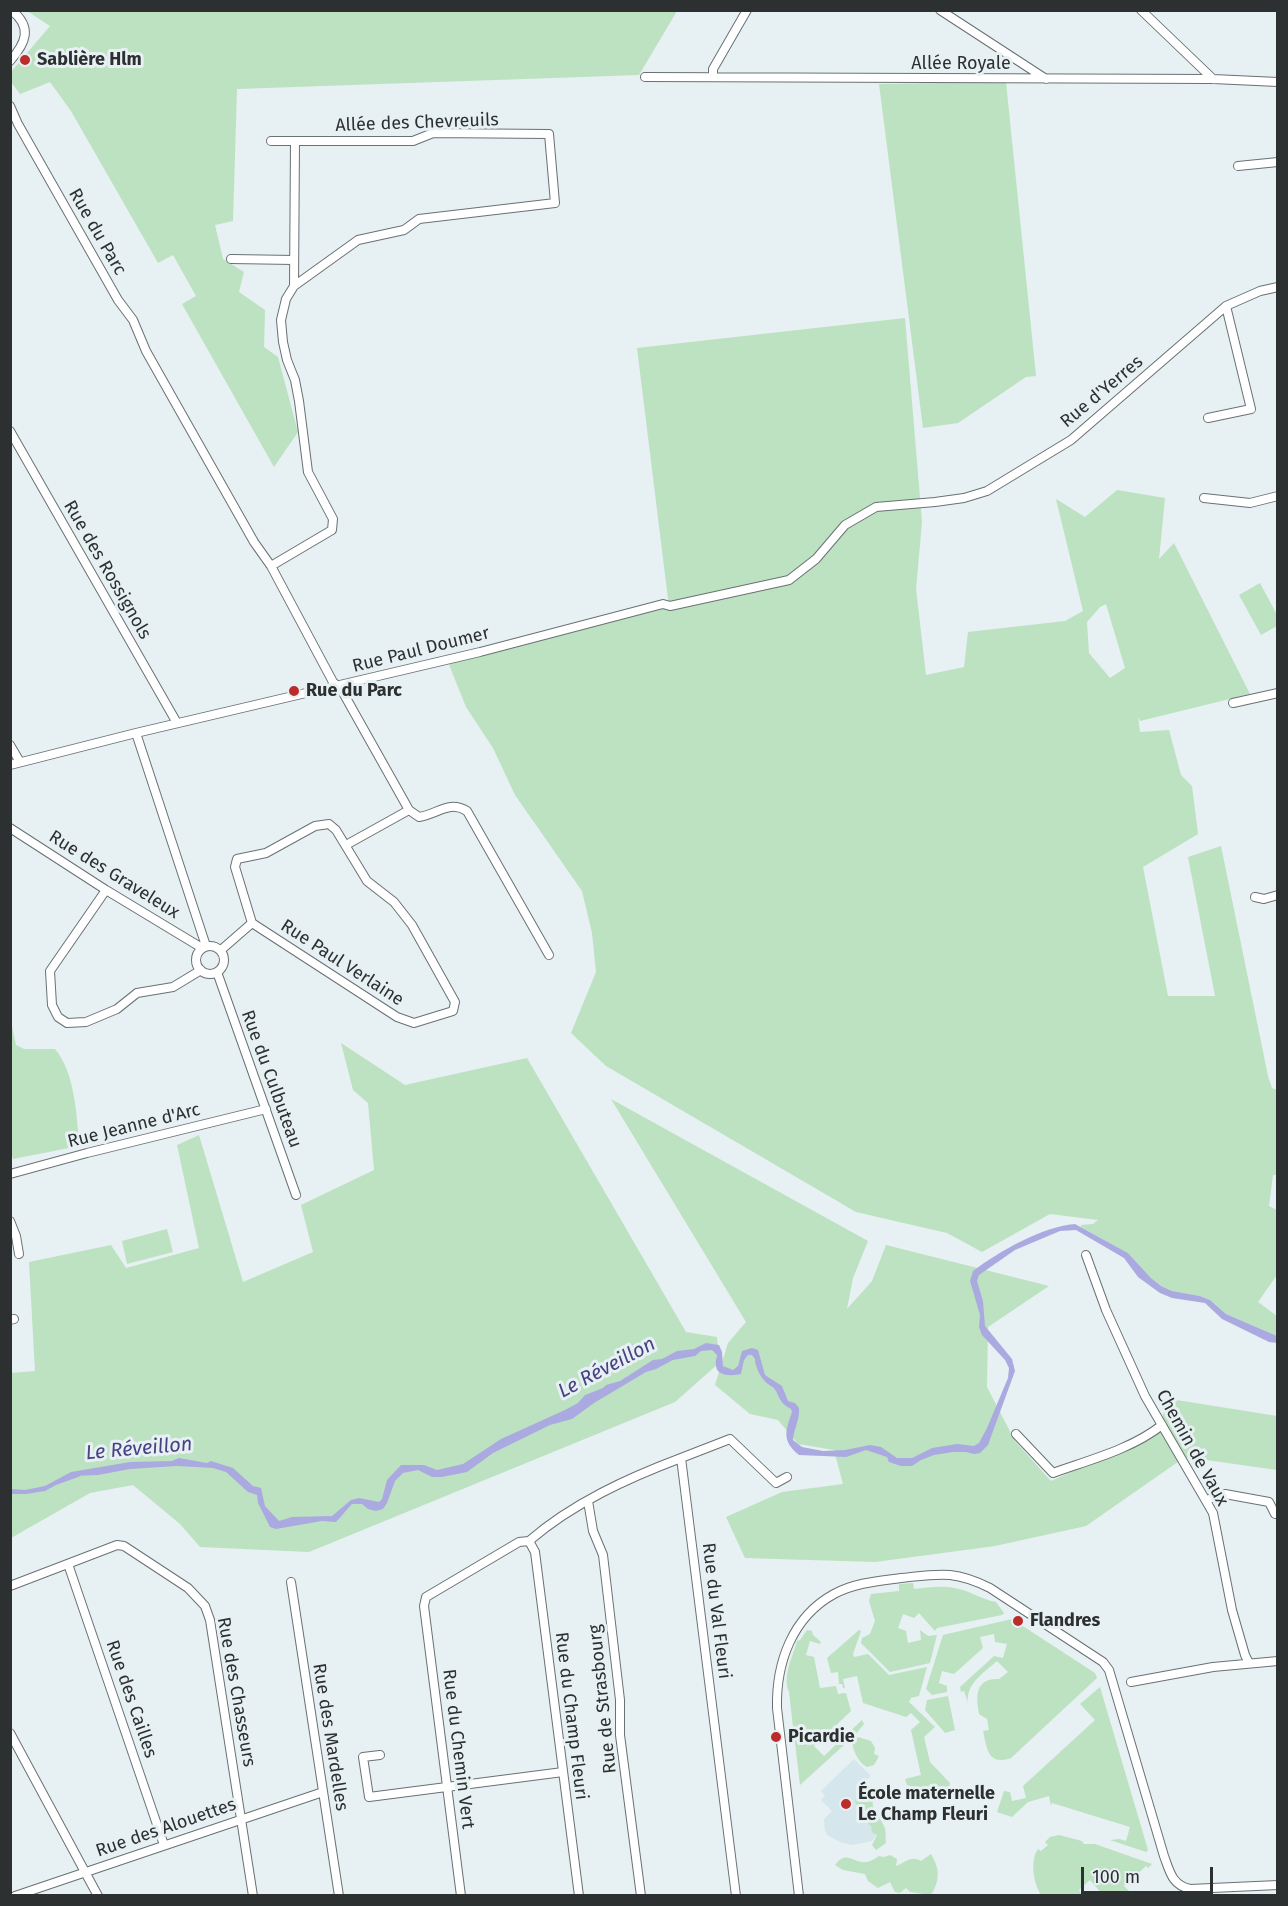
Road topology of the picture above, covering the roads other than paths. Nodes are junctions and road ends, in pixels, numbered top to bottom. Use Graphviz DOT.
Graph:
graph roads {
  1 [pos="10,10"];
  2 [pos="747,10"];
  3 [pos="940,10"];
  4 [pos="1141,10"];
  5 [pos="12,59"];
  6 [pos="713,76"];
  7 [pos="645,77"];
  8 [pos="1046,79"];
  9 [pos="1213,79"];
  10 [pos="1278,82"];
  11 [pos="10,105"];
  12 [pos="271,141"];
  13 [pos="295,141"];
  14 [pos="1278,162"];
  15 [pos="1238,166"];
  16 [pos="231,259"];
  17 [pos="294,260"];
  18 [pos="294,286"];
  19 [pos="1278,287"];
  20 [pos="1226,306"];
  21 [pos="1208,418"];
  22 [pos="10,431"];
  23 [pos="1278,496"];
  24 [pos="1204,498"];
  25 [pos="271,566"];
  26 [pos="663,604"];
  27 [pos="336,686"];
  28 [pos="1278,693"];
  29 [pos="1233,703"];
  30 [pos="177,723"];
  31 [pos="136,733"];
  32 [pos="10,745"];
  33 [pos="20,762"];
  34 [pos="10,765"];
  35 [pos="409,810"];
  36 [pos="10,828"];
  37 [pos="346,845"];
  38 [pos="106,890"];
  39 [pos="1278,895"];
  40 [pos="1255,897"];
  41 [pos="252,923"];
  42 [pos="204,947"];
  43 [pos="221,950"];
  44 [pos="549,955"];
  45 [pos="201,970"];
  46 [pos="217,972"];
  47 [pos="266,1109"];
  48 [pos="10,1174"];
  49 [pos="296,1195"];
  50 [pos="10,1221"];
  51 [pos="19,1254"];
  52 [pos="1086,1255"];
  53 [pos="1162,1425"];
  54 [pos="1016,1434"];
  55 [pos="681,1458"];
  56 [pos="787,1477"];
  57 [pos="1206,1500"];
  58 [pos="588,1502"];
  59 [pos="1278,1514"];
  60 [pos="529,1541"];
  61 [pos="68,1564"];
  62 [pos="291,1582"];
  63 [pos="10,1586"];
  64 [pos="1278,1661"];
  65 [pos="1248,1663"];
  66 [pos="1131,1682"];
  67 [pos="10,1732"];
  68 [pos="380,1755"];
  69 [pos="563,1772"];
  70 [pos="448,1786"];
  71 [pos="323,1792"];
  72 [pos="242,1818"];
  73 [pos="164,1845"];
  74 [pos="86,1872"];
  75 [pos="1278,1885"];
  76 [pos="17,1895"];
  77 [pos="98,1896"];
  78 [pos="254,1896"];
  79 [pos="339,1896"];
  80 [pos="460,1896"];
  81 [pos="579,1896"];
  82 [pos="641,1896"];
  83 [pos="736,1896"];
  84 [pos="799,1896"];
  1 -- 5 [label="street"];
  2 -- 6 [label="street"];
  3 -- 8 [label="street"];
  4 -- 9 [label="street"];
  6 -- 7 [label="street, Allée Royale"];
  6 -- 8 [label="street, Allée Royale"];
  8 -- 9 [label="street, Allée Royale"];
  9 -- 10 [label="street, Allée Royale"];
  11 -- 25 [label="street, Rue du Parc"];
  12 -- 13 [label="street, Allée des Chevreuils"];
  13 -- 17 [label="street"];
  13 -- 18 [label="street, Allée des Chevreuils"];
  14 -- 15 [label="street"];
  16 -- 17 [label="street"];
  17 -- 18 [label="street"];
  18 -- 25 [label="street"];
  19 -- 20 [label="street, Rue d'Yerres"];
  20 -- 21 [label="street"];
  20 -- 26 [label="street, Rue d'Yerres"];
  22 -- 30 [label="street, Rue des Rossignols"];
  23 -- 24 [label="street"];
  25 -- 27 [label="street, Rue du Parc"];
  26 -- 27 [label="street, Rue Paul Doumer"];
  27 -- 30 [label="street, Rue Paul Doumer"];
  27 -- 35 [label="street, Rue du Parc"];
  28 -- 29 [label="street"];
  30 -- 31 [label="street, Rue Paul Doumer"];
  31 -- 33 [label="street, Rue Paul Doumer"];
  31 -- 42 [label="street"];
  32 -- 33 [label="street"];
  33 -- 34 [label="street, Rue Paul Doumer"];
  35 -- 37 [label="street"];
  35 -- 44 [label="street"];
  36 -- 38 [label="street, Rue des Graveleux"];
  37 -- 41 [label="street, Rue Paul Verlaine"];
  37 -- 41 [label="street, Rue Paul Verlaine"];
  38 -- 42 [label="street, Rue des Graveleux"];
  38 -- 45 [label="street"];
  39 -- 40 [label="street"];
  41 -- 43 [label="street, Rue Paul Verlaine"];
  42 -- 43 [label="street"];
  42 -- 45 [label="street"];
  43 -- 46 [label="street"];
  45 -- 46 [label="street"];
  46 -- 47 [label="street, Rue du Culbuteau"];
  47 -- 48 [label="street, Rue Jeanne d'Arc"];
  47 -- 49 [label="street, Rue du Culbuteau"];
  50 -- 51 [label="street"];
  52 -- 53 [label="street, Chemin de Vaux"];
  53 -- 54 [label="street"];
  53 -- 57 [label="street, Chemin de Vaux"];
  55 -- 56 [label="street"];
  55 -- 58 [label="street"];
  55 -- 83 [label="street, Rue du Val Fleuri"];
  57 -- 59 [label="street"];
  57 -- 65 [label="street, Chemin de Vaux"];
  58 -- 60 [label="street"];
  58 -- 82 [label="street, Rue de Strasbourg"];
  60 -- 69 [label="street, Rue du Champ Fleuri"];
  60 -- 70 [label="street, Rue du Chemin Vert"];
  61 -- 63 [label="street, Rue des Chasseurs"];
  61 -- 72 [label="street, Rue des Chasseurs"];
  61 -- 73 [label="street, Rue des Cailles"];
  62 -- 71 [label="street, Rue des Mardelles"];
  64 -- 65 [label="street"];
  65 -- 66 [label="street"];
  67 -- 74 [label="street"];
  68 -- 70 [label="street"];
  69 -- 70 [label="street"];
  69 -- 81 [label="street, Rue du Champ Fleuri"];
  70 -- 80 [label="street, Rue du Chemin Vert"];
  71 -- 72 [label="street, Rue des Alouettes"];
  71 -- 79 [label="street, Rue des Mardelles"];
  72 -- 73 [label="street, Rue des Alouettes"];
  72 -- 78 [label="street, Rue des Chasseurs"];
  73 -- 74 [label="street, Rue des Alouettes"];
  74 -- 76 [label="street, Rue des Alouettes"];
  74 -- 77 [label="street"];
  75 -- 84 [label="street"];
}
